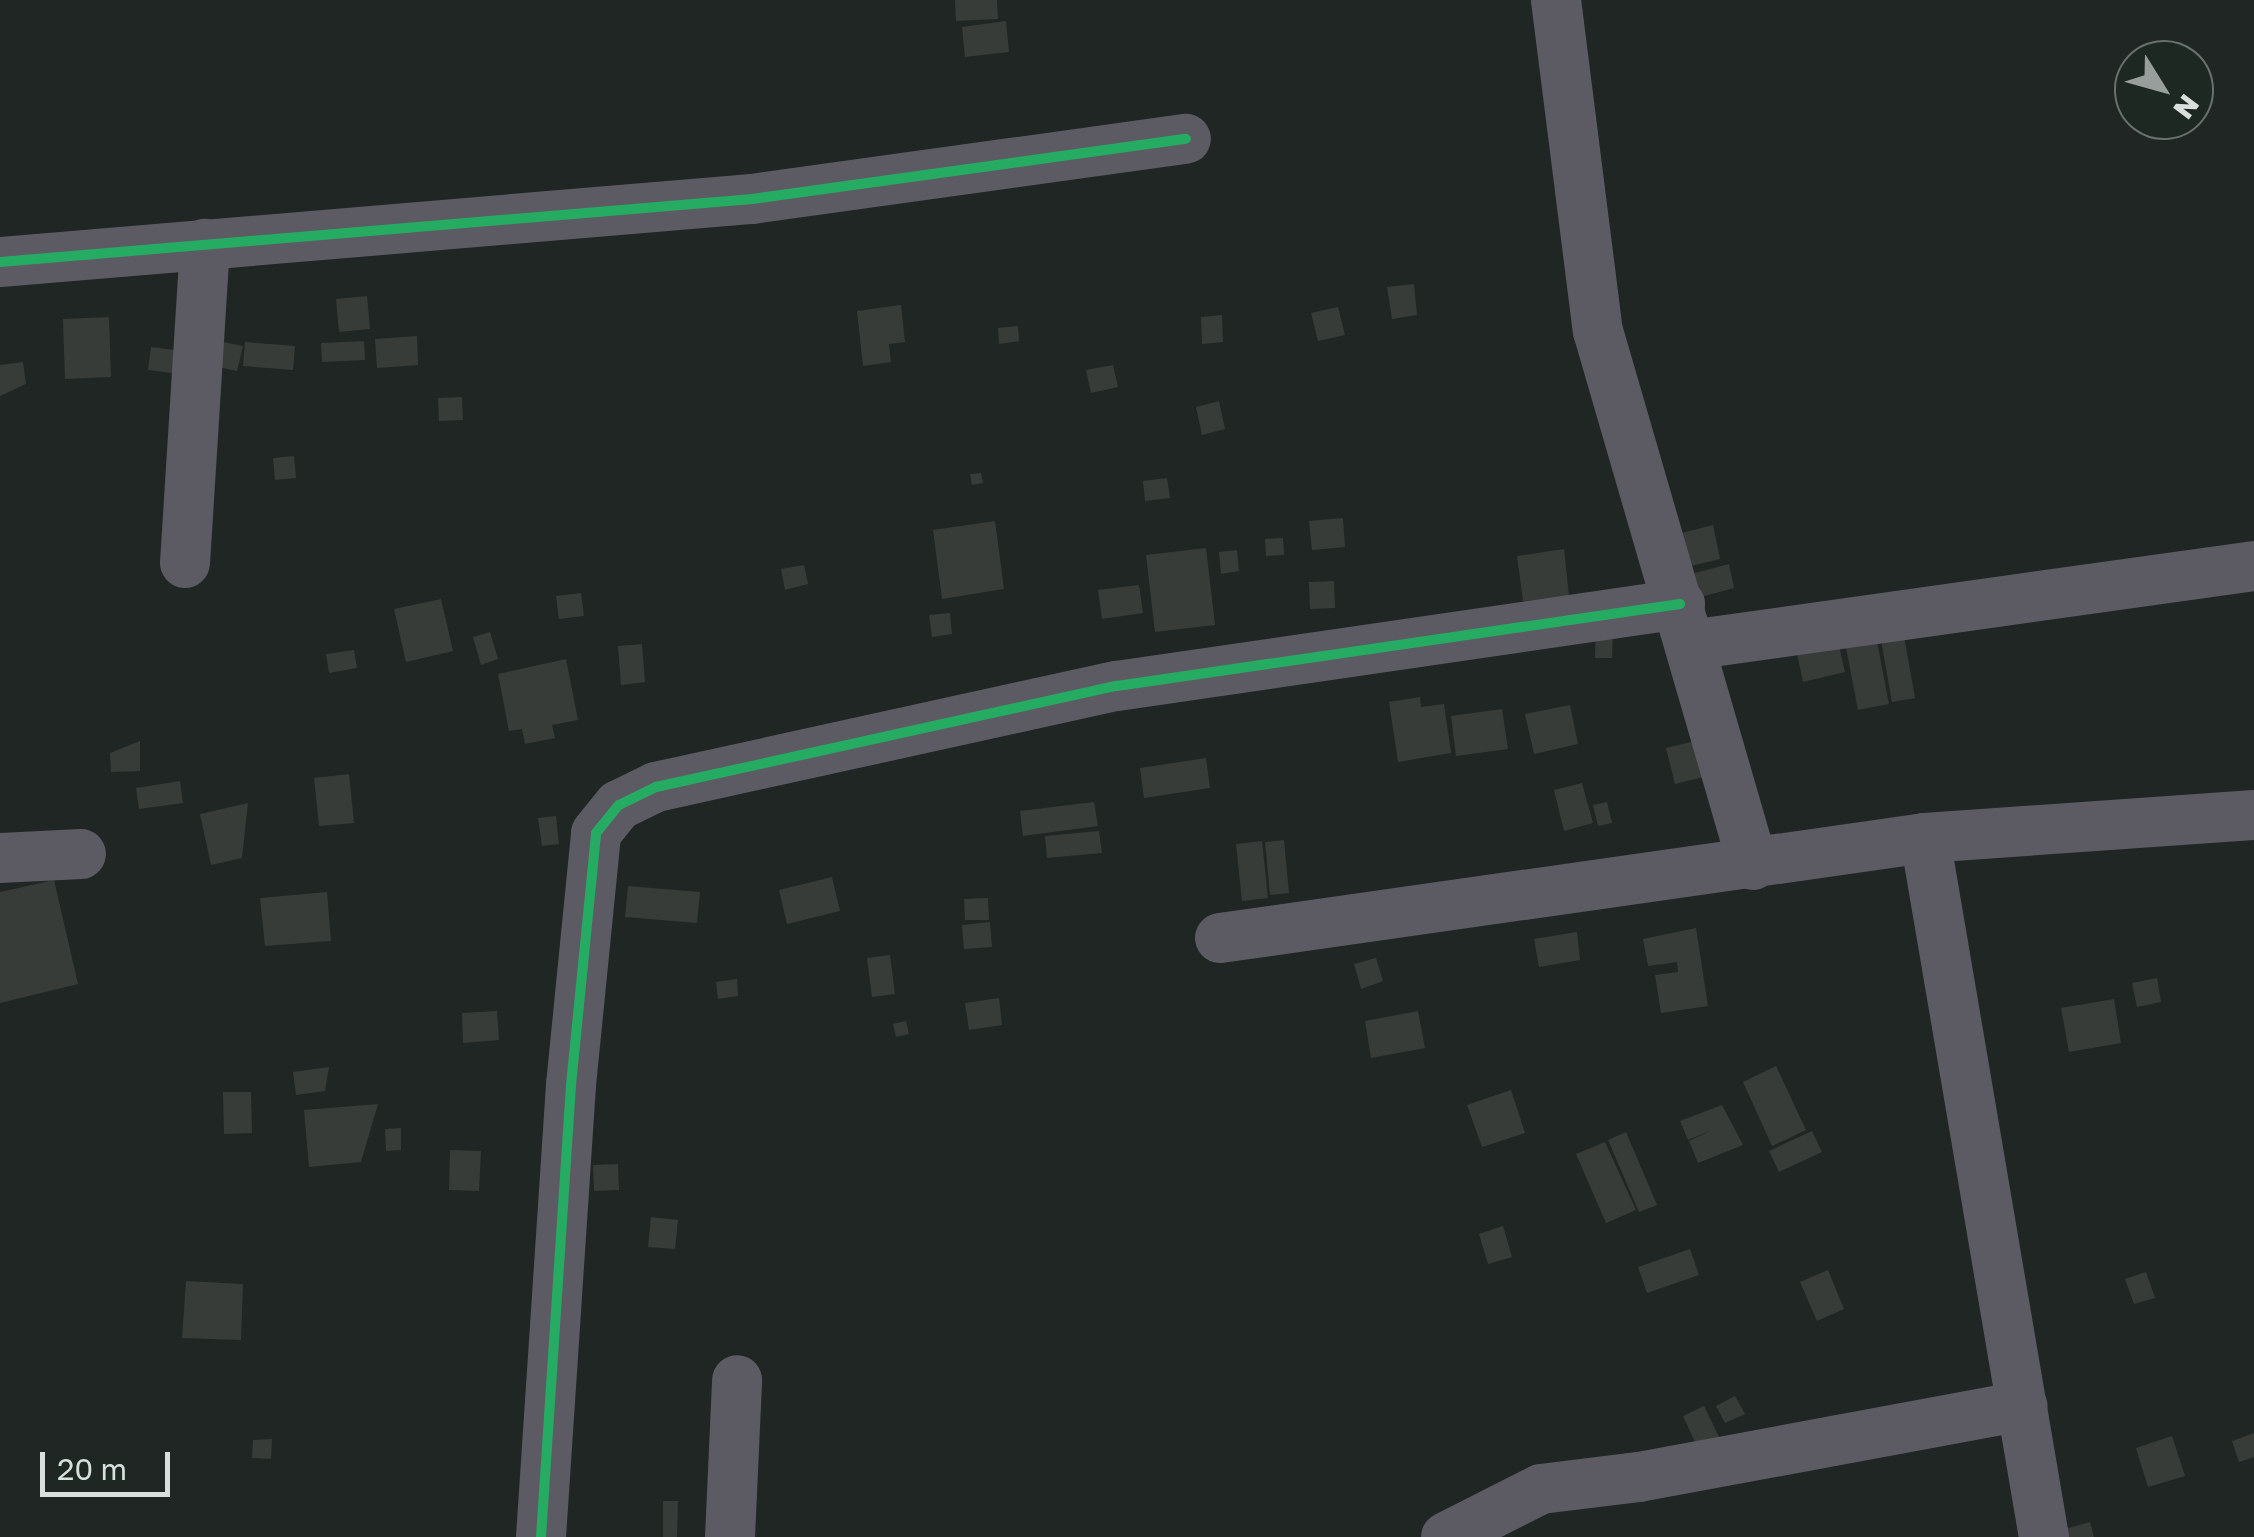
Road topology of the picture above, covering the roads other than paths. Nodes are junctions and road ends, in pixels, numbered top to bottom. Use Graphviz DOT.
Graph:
graph roads {
  1 [pos="1556,0"];
  2 [pos="1186,139"];
  3 [pos="205,244"];
  4 [pos="0,262"];
  5 [pos="185,563"];
  6 [pos="2254,566"];
  7 [pos="1685,624"];
  8 [pos="2252,827"];
  9 [pos="1926,838"];
  10 [pos="81,854"];
  11 [pos="0,858"];
  12 [pos="1753,866"];
  13 [pos="1220,938"];
  14 [pos="736,1380"];
  15 [pos="2022,1406"];
  16 [pos="541,1537"];
  17 [pos="730,1537"];
  18 [pos="1446,1537"];
  19 [pos="2044,1537"];
  1 -- 7 [label="street"];
  2 -- 3 [label="street"];
  3 -- 4 [label="street"];
  3 -- 5 [label="street"];
  6 -- 7 [label="street"];
  7 -- 12 [label="street"];
  7 -- 16 [label="street"];
  8 -- 9 [label="street"];
  9 -- 12 [label="street"];
  9 -- 15 [label="street"];
  10 -- 11 [label="street"];
  12 -- 13 [label="street"];
  14 -- 17 [label="street"];
  15 -- 18 [label="street"];
  15 -- 19 [label="street"];
}
